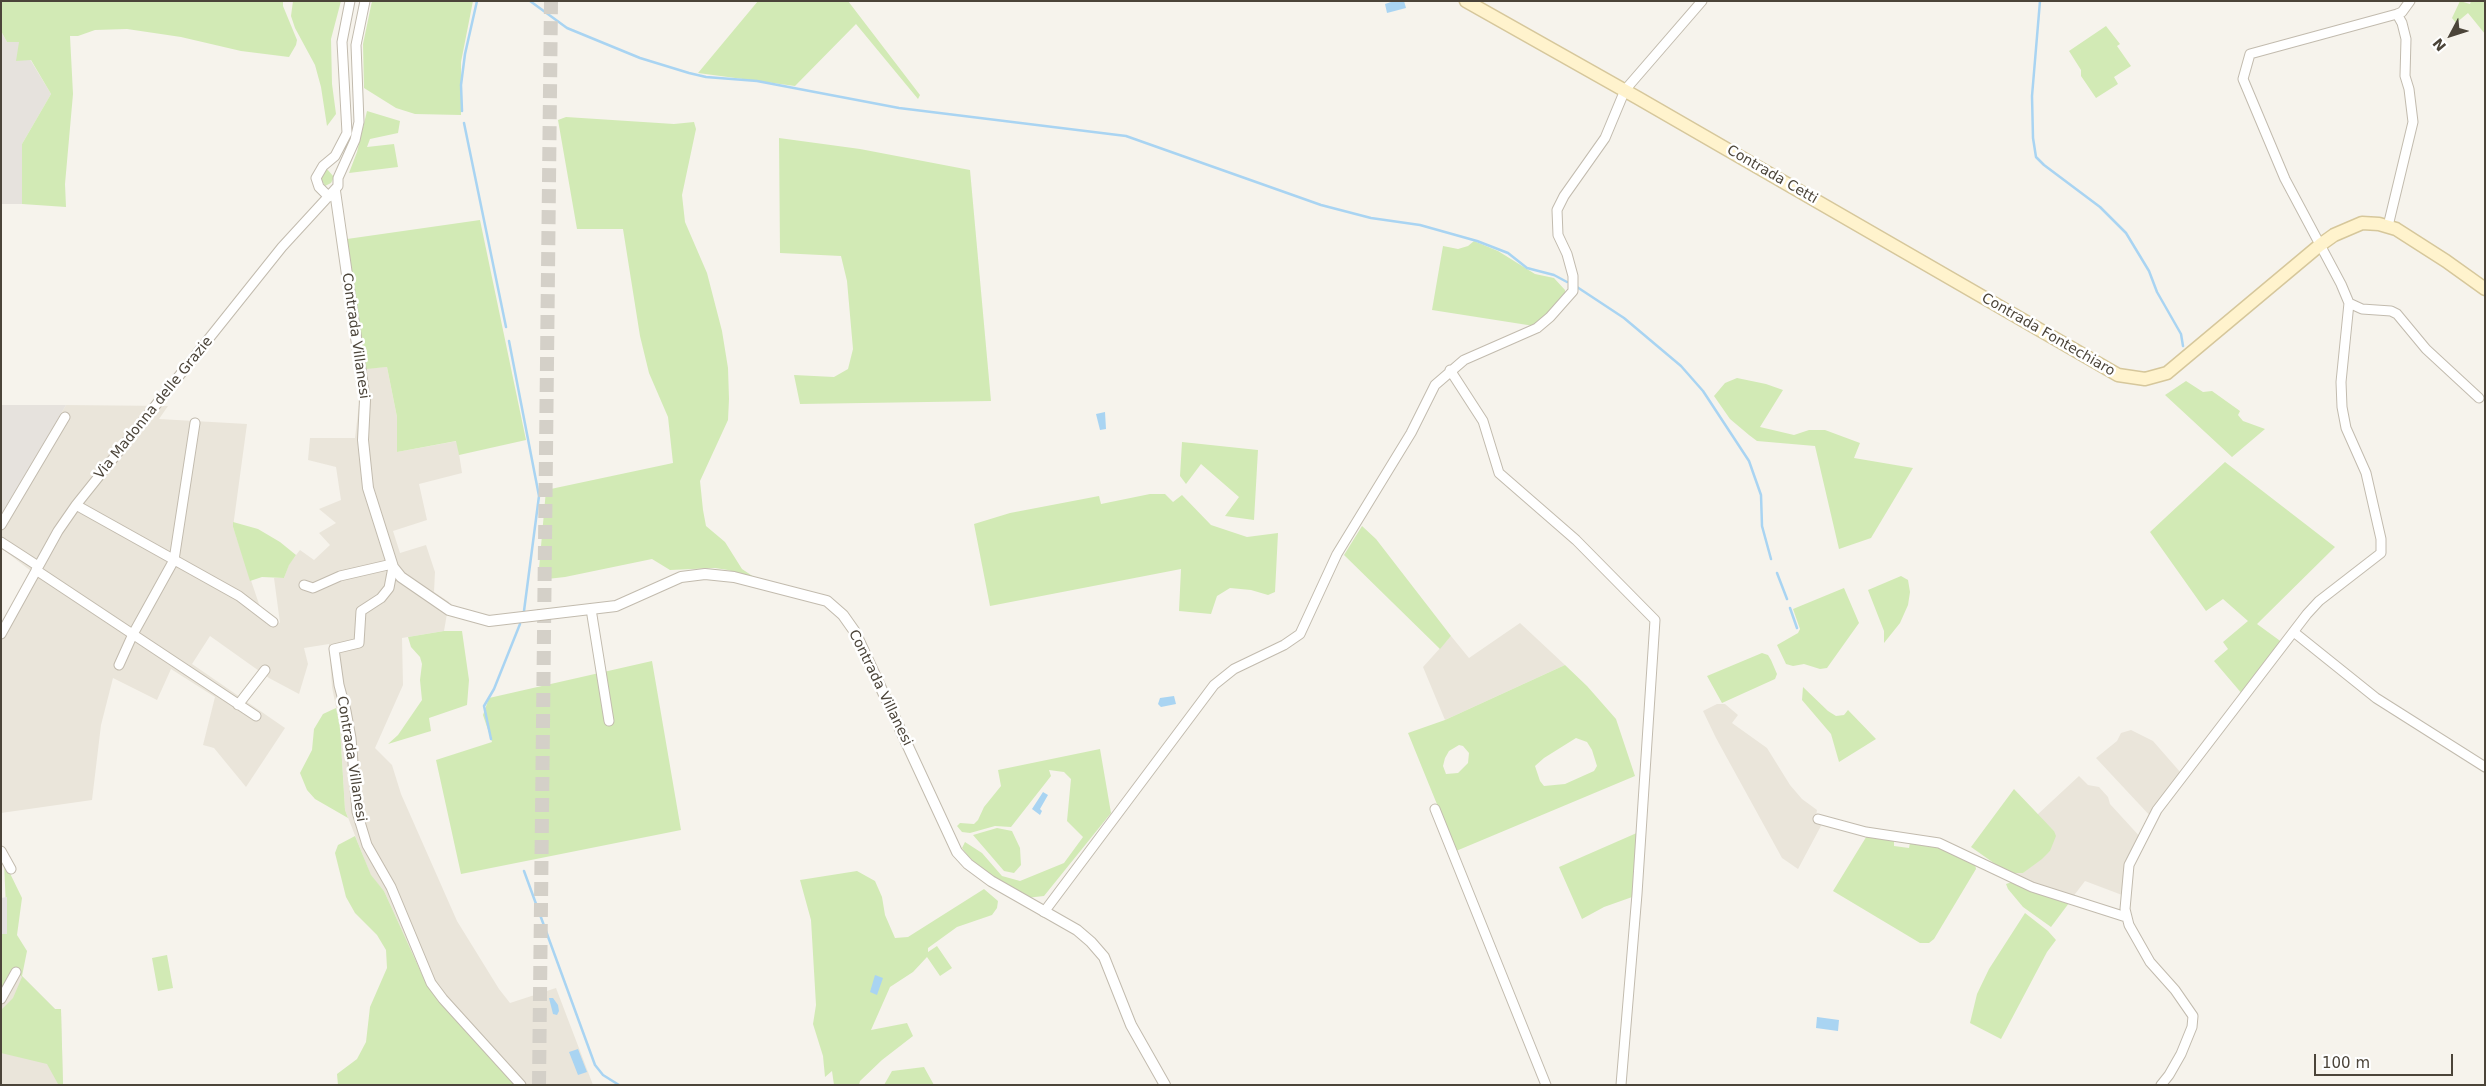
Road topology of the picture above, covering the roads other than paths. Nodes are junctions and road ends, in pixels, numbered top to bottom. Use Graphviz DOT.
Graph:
graph roads {
  1 [pos="350,1"];
  2 [pos="365,1"];
  3 [pos="1466,1"];
  4 [pos="1702,1"];
  5 [pos="2410,1"];
  6 [pos="2397,14"];
  7 [pos="1625,90"];
  8 [pos="328,163"];
  9 [pos="338,178"];
  10 [pos="332,194"];
  11 [pos="2388,226"];
  12 [pos="2320,246"];
  13 [pos="1919,260"];
  14 [pos="2485,289"];
  15 [pos="2349,303"];
  16 [pos="1450,370"];
  17 [pos="2479,398"];
  18 [pos="65,417"];
  19 [pos="196,423"];
  20 [pos="76,505"];
  21 [pos="1,524"];
  22 [pos="1,542"];
  23 [pos="174,560"];
  24 [pos="392,565"];
  25 [pos="37,568"];
  26 [pos="304,585"];
  27 [pos="591,609"];
  28 [pos="274,622"];
  29 [pos="2295,633"];
  30 [pos="1,634"];
  31 [pos="133,634"];
  32 [pos="119,665"];
  33 [pos="265,670"];
  34 [pos="238,705"];
  35 [pos="256,716"];
  36 [pos="609,721"];
  37 [pos="2485,766"];
  38 [pos="1435,809"];
  39 [pos="1818,819"];
  40 [pos="1,851"];
  41 [pos="11,869"];
  42 [pos="1044,912"];
  43 [pos="2126,917"];
  44 [pos="16,972"];
  45 [pos="1,999"];
  46 [pos="521,1085"];
  47 [pos="1165,1085"];
  48 [pos="1546,1085"];
  49 [pos="1620,1085"];
  50 [pos="2160,1085"];
  1 -- 8 [label="street"];
  2 -- 9 [label="street"];
  3 -- 7 [label="main road, Contrada Cetti"];
  4 -- 7 [label="street"];
  5 -- 6 [label="street"];
  6 -- 11 [label="street"];
  6 -- 12 [label="street"];
  7 -- 13 [label="main road, Contrada Cetti"];
  7 -- 16 [label="street"];
  8 -- 9 [label="street"];
  8 -- 10 [label="street"];
  9 -- 10 [label="street"];
  10 -- 20 [label="street, Via Madonna delle Grazie"];
  10 -- 24 [label="street, Contrada Villanesi"];
  11 -- 12 [label="main road, Contrada Fontechiaro"];
  11 -- 14 [label="main road, Contrada Fontechiaro"];
  12 -- 13 [label="main road, Contrada Fontechiaro"];
  12 -- 15 [label="street"];
  15 -- 17 [label="street"];
  15 -- 29 [label="street"];
  16 -- 42 [label="street"];
  16 -- 49 [label="street"];
  18 -- 21 [label="street"];
  19 -- 23 [label="street"];
  20 -- 23 [label="street"];
  20 -- 25 [label="street, Via Madonna delle Grazie"];
  22 -- 25 [label="street"];
  23 -- 28 [label="street"];
  23 -- 31 [label="street"];
  24 -- 26 [label="street"];
  24 -- 27 [label="street, Contrada Villanesi"];
  24 -- 46 [label="street, Contrada Villanesi"];
  25 -- 30 [label="street, Via Madonna delle Grazie"];
  25 -- 31 [label="street"];
  27 -- 36 [label="street"];
  27 -- 42 [label="street, Contrada Villanesi"];
  29 -- 37 [label="street"];
  29 -- 43 [label="street"];
  31 -- 32 [label="street"];
  31 -- 34 [label="street"];
  33 -- 34 [label="street"];
  34 -- 35 [label="street"];
  38 -- 48 [label="street"];
  39 -- 43 [label="street"];
  40 -- 41 [label="street"];
  42 -- 47 [label="street, Contrada Villanesi"];
  43 -- 50 [label="street"];
  44 -- 45 [label="street"];
}
